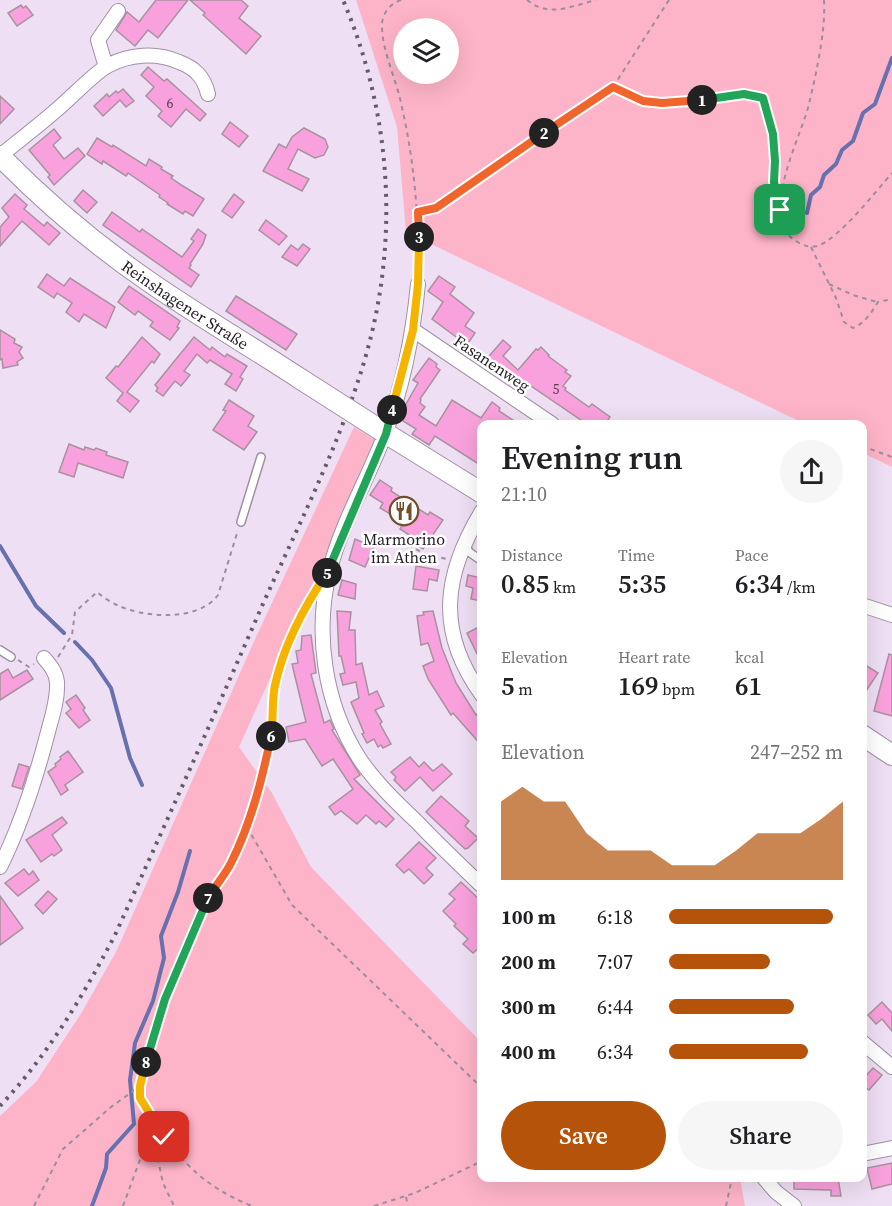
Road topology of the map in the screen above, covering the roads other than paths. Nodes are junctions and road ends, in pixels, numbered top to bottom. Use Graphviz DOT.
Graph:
graph roads {
  1 [pos="118,11"];
  2 [pos="106,67"];
  3 [pos="208,94"];
  4 [pos="0,156"];
  5 [pos="418,284"];
  6 [pos="413,330"];
  7 [pos="546,420"];
  8 [pos="384,432"];
  9 [pos="261,457"];
  10 [pos="477,490"];
  11 [pos="241,522"];
  12 [pos="477,523"];
  13 [pos="464,541"];
  14 [pos="477,558"];
  15 [pos="867,607"];
  16 [pos="892,615"];
  17 [pos="0,650"];
  18 [pos="11,657"];
  19 [pos="48,662"];
  20 [pos="477,687"];
  21 [pos="867,738"];
  22 [pos="891,752"];
  23 [pos="0,867"];
  24 [pos="477,881"];
  25 [pos="867,1046"];
  26 [pos="892,1067"];
  27 [pos="892,1148"];
  28 [pos="867,1153"];
  29 [pos="767,1182"];
  30 [pos="794,1206"];
  1 -- 2 [label="street"];
  2 -- 3 [label="street"];
  2 -- 4 [label="street"];
  4 -- 8 [label="main road, Reinshagener Straße, bridge"];
  5 -- 6 [label="street"];
  6 -- 7 [label="street, Fasanenweg"];
  6 -- 8 [label="street"];
  8 -- 10 [label="main road, Reinshagener Straße"];
  8 -- 24 [label="street"];
  9 -- 11 [label="lane"];
  12 -- 13 [label="street"];
  13 -- 14 [label="lane"];
  13 -- 20 [label="street"];
  15 -- 16 [label="street"];
  17 -- 18 [label="lane"];
  19 -- 23 [label="street"];
  21 -- 22 [label="main road"];
  25 -- 26 [label="street"];
  27 -- 28 [label="street"];
  29 -- 30 [label="street"];
}
